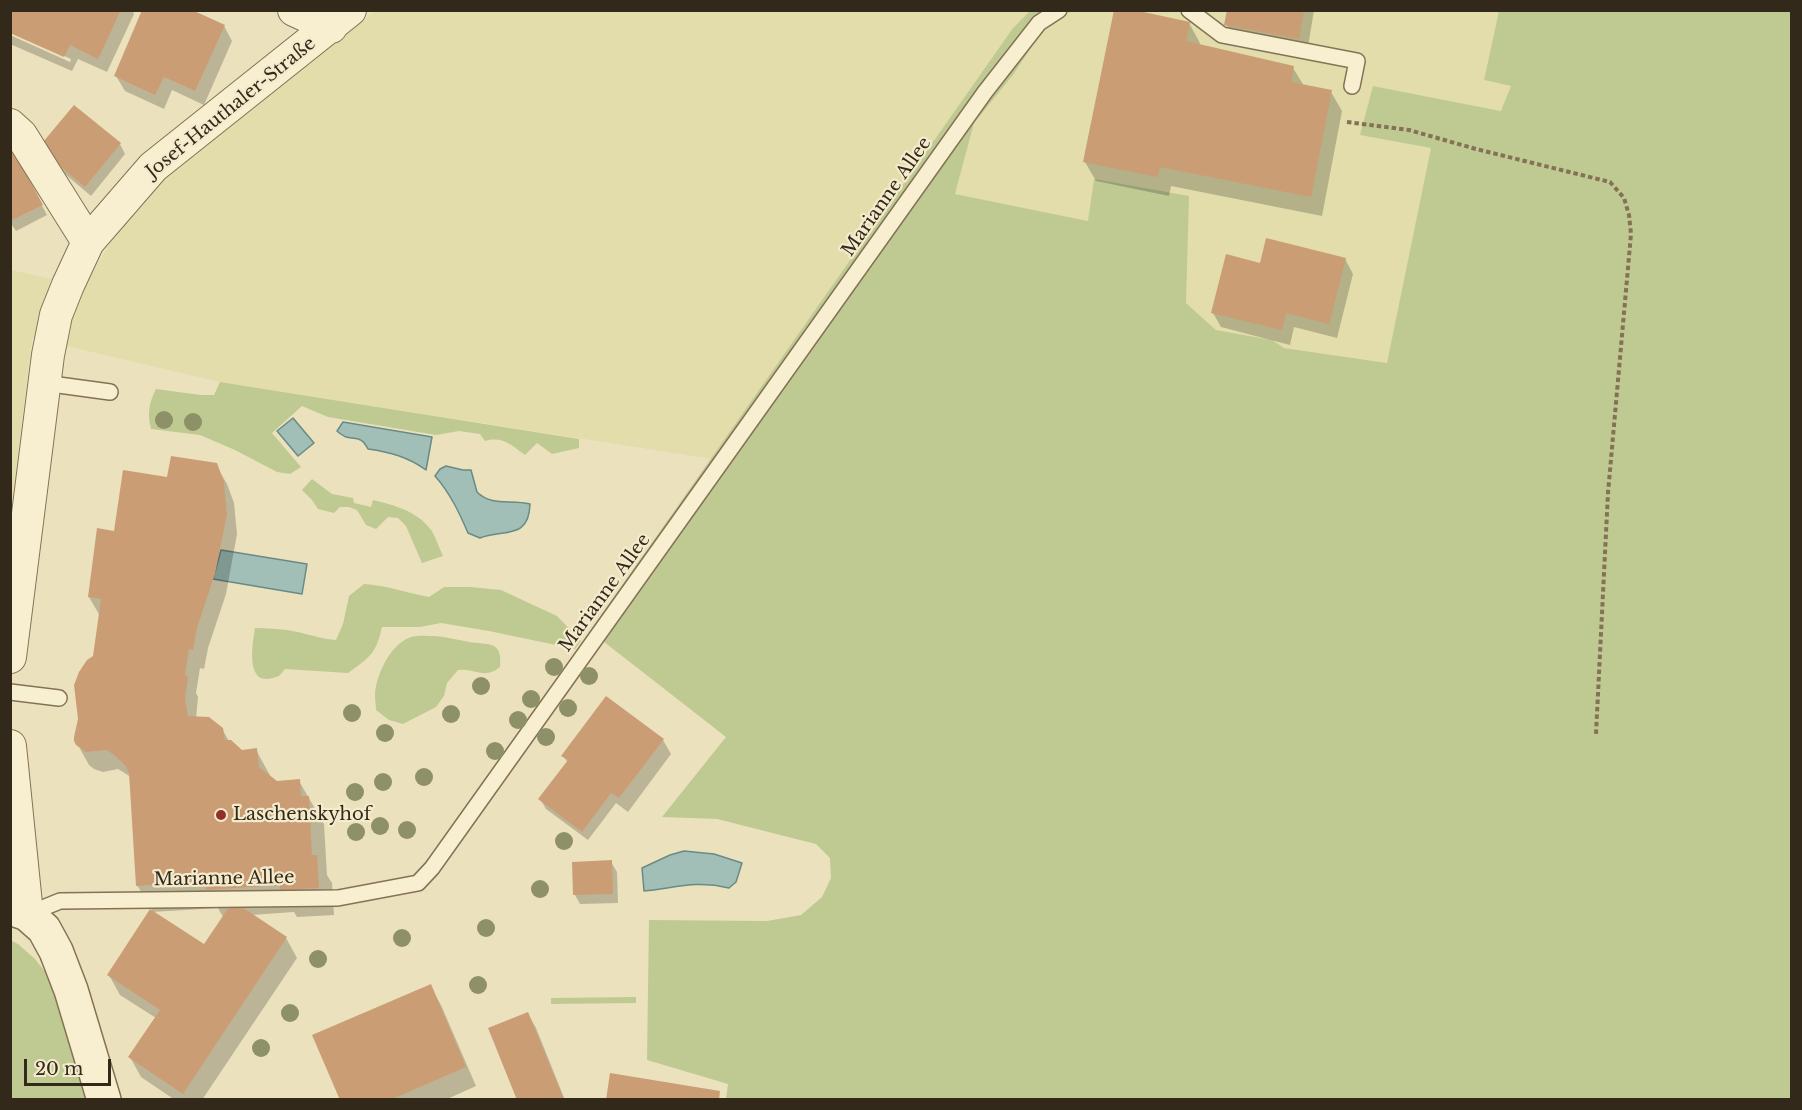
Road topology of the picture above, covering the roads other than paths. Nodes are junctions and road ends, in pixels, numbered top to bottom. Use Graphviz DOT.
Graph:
graph roads {
  1 [pos="294,10"];
  2 [pos="1059,10"];
  3 [pos="1189,10"];
  4 [pos="341,19"];
  5 [pos="1352,86"];
  6 [pos="10,125"];
  7 [pos="88,242"];
  8 [pos="44,383"];
  9 [pos="110,392"];
  10 [pos="10,657"];
  11 [pos="10,692"];
  12 [pos="59,698"];
  13 [pos="10,746"];
  14 [pos="19,911"];
  15 [pos="104,1100"];
  1 -- 4 [label="street"];
  2 -- 14 [label="lane, Marianne Allee"];
  3 -- 5 [label="lane"];
  4 -- 7 [label="street, Josef-Hauthaler-Straße"];
  6 -- 7 [label="street"];
  7 -- 8 [label="street, Josef-Hauthaler-Straße"];
  8 -- 9 [label="lane"];
  8 -- 10 [label="street, Josef-Hauthaler-Straße"];
  11 -- 12 [label="lane"];
  13 -- 14 [label="street"];
  14 -- 15 [label="street"];
}
